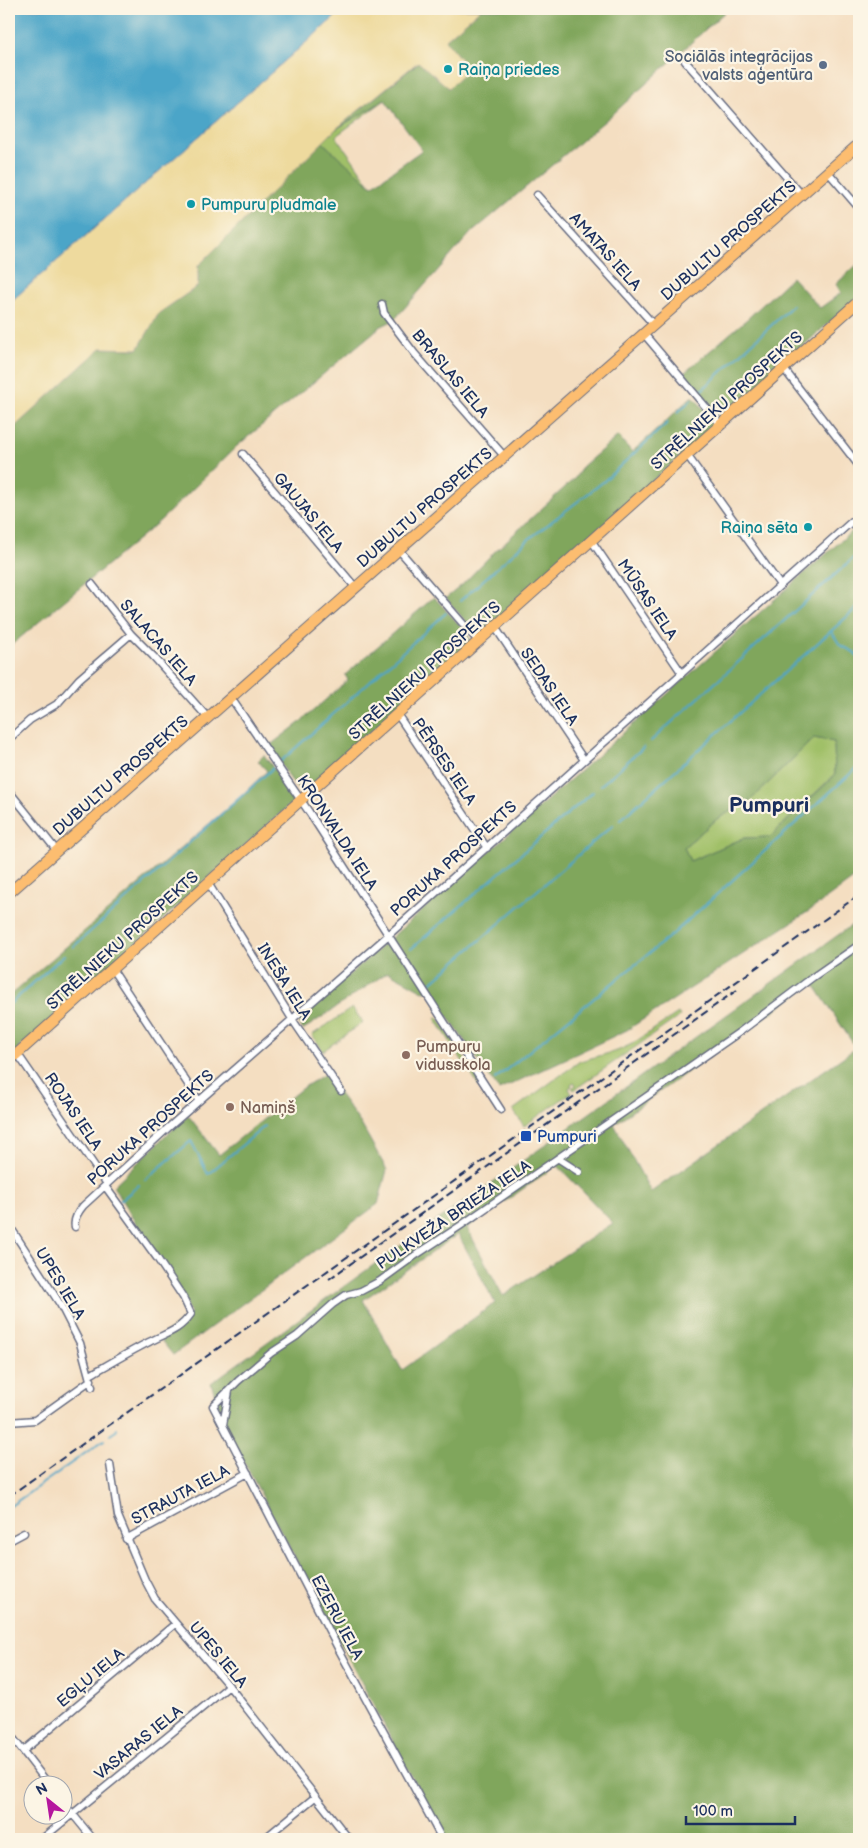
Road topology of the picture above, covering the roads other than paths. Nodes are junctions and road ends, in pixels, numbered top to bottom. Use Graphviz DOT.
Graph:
graph roads {
  1 [pos="685,61"];
  2 [pos="859,144"];
  3 [pos="828,172"];
  4 [pos="537,195"];
  5 [pos="802,195"];
  6 [pos="859,208"];
  7 [pos="859,301"];
  8 [pos="382,304"];
  9 [pos="654,325"];
  10 [pos="644,334"];
  11 [pos="784,369"];
  12 [pos="721,425"];
  13 [pos="243,454"];
  14 [pos="687,455"];
  15 [pos="505,456"];
  16 [pos="859,466"];
  17 [pos="859,515"];
  18 [pos="591,540"];
  19 [pos="399,550"];
  20 [pos="92,584"];
  21 [pos="780,585"];
  22 [pos="356,588"];
  23 [pos="495,627"];
  24 [pos="131,634"];
  25 [pos="478,641"];
  26 [pos="681,672"];
  27 [pos="231,698"];
  28 [pos="398,714"];
  29 [pos="208,718"];
  30 [pos="9,739"];
  31 [pos="584,760"];
  32 [pos="9,791"];
  33 [pos="301,800"];
  34 [pos="487,848"];
  35 [pos="57,851"];
  36 [pos="208,884"];
  37 [pos="9,893"];
  38 [pos="389,935"];
  39 [pos="859,945"];
  40 [pos="112,969"];
  41 [pos="292,1020"];
  42 [pos="18,1053"];
  43 [pos="9,1061"];
  44 [pos="341,1091"];
  45 [pos="199,1101"];
  46 [pos="501,1110"];
  47 [pos="559,1159"];
  48 [pos="579,1172"];
  49 [pos="106,1185"];
  50 [pos="9,1225"];
  51 [pos="75,1227"];
  52 [pos="90,1378"];
  53 [pos="92,1387"];
  54 [pos="229,1392"];
  55 [pos="213,1406"];
  56 [pos="9,1422"];
  57 [pos="223,1425"];
  58 [pos="110,1464"];
  59 [pos="248,1473"];
  60 [pos="24,1533"];
  61 [pos="126,1538"];
  62 [pos="9,1541"];
  63 [pos="175,1624"];
  64 [pos="229,1686"];
  65 [pos="9,1733"];
  66 [pos="23,1751"];
  67 [pos="42,1776"];
  68 [pos="315,1797"];
  69 [pos="73,1814"];
  70 [pos="42,1839"];
  71 [pos="93,1839"];
  72 [pos="264,1839"];
  73 [pos="349,1839"];
  74 [pos="442,1839"];
  1 -- 5 [label="street"];
  2 -- 3 [label="main road, DUBULTU PROSPEKTS"];
  3 -- 5 [label="main road, DUBULTU PROSPEKTS"];
  3 -- 6 [label="street"];
  4 -- 9 [label="street, AMATAS IELA"];
  5 -- 9 [label="main road, DUBULTU PROSPEKTS"];
  7 -- 11 [label="main road, STRĒLNIEKU PROSPEKTS"];
  8 -- 15 [label="street, BRASLAS IELA"];
  9 -- 10 [label="main road, DUBULTU PROSPEKTS"];
  10 -- 12 [label="street"];
  10 -- 15 [label="main road, DUBULTU PROSPEKTS"];
  11 -- 12 [label="main road, STRĒLNIEKU PROSPEKTS"];
  11 -- 16 [label="street"];
  12 -- 14 [label="main road, STRĒLNIEKU PROSPEKTS"];
  13 -- 22 [label="street, GAUJAS IELA"];
  14 -- 18 [label="main road, STRĒLNIEKU PROSPEKTS"];
  14 -- 21 [label="street"];
  15 -- 19 [label="main road, DUBULTU PROSPEKTS"];
  17 -- 21 [label="street, PORUKA PROSPEKTS"];
  18 -- 23 [label="main road, STRĒLNIEKU PROSPEKTS"];
  18 -- 26 [label="street, MŪSAS IELA"];
  19 -- 22 [label="main road, DUBULTU PROSPEKTS"];
  19 -- 25 [label="street"];
  20 -- 24 [label="street, SALACAS IELA"];
  21 -- 26 [label="street, PORUKA PROSPEKTS"];
  22 -- 27 [label="main road, DUBULTU PROSPEKTS"];
  23 -- 25 [label="main road, STRĒLNIEKU PROSPEKTS"];
  23 -- 31 [label="street, SEDAS IELA"];
  24 -- 29 [label="street, SALACAS IELA"];
  24 -- 30 [label="street"];
  25 -- 28 [label="main road, STRĒLNIEKU PROSPEKTS"];
  26 -- 31 [label="street, PORUKA PROSPEKTS"];
  27 -- 29 [label="main road, DUBULTU PROSPEKTS"];
  27 -- 33 [label="street, KRONVALDA IELA"];
  28 -- 33 [label="main road, STRĒLNIEKU PROSPEKTS"];
  28 -- 34 [label="street, PĒRSES IELA"];
  29 -- 35 [label="main road, DUBULTU PROSPEKTS"];
  31 -- 34 [label="street, PORUKA PROSPEKTS"];
  32 -- 35 [label="street"];
  33 -- 36 [label="main road, STRĒLNIEKU PROSPEKTS"];
  33 -- 38 [label="street, KRONVALDA IELA"];
  34 -- 38 [label="street, PORUKA PROSPEKTS"];
  35 -- 37 [label="main road, DUBULTU PROSPEKTS"];
  36 -- 40 [label="main road, STRĒLNIEKU PROSPEKTS"];
  36 -- 41 [label="street, INEŠA IELA"];
  38 -- 41 [label="street, PORUKA PROSPEKTS"];
  38 -- 46 [label="street, KRONVALDA IELA"];
  39 -- 47 [label="street, PULKVEŽA BRIEŽA IELA"];
  40 -- 42 [label="main road, STRĒLNIEKU PROSPEKTS"];
  40 -- 45 [label="street"];
  41 -- 44 [label="street, INEŠA IELA"];
  41 -- 45 [label="street, PORUKA PROSPEKTS"];
  42 -- 43 [label="main road, STRĒLNIEKU PROSPEKTS"];
  42 -- 49 [label="street, ROJAS IELA"];
  45 -- 49 [label="street, PORUKA PROSPEKTS"];
  47 -- 48 [label="street"];
  47 -- 54 [label="street, PULKVEŽA BRIEŽA IELA"];
  49 -- 51 [label="street, PORUKA PROSPEKTS"];
  49 -- 52 [label="street, ROJAS IELA"];
  50 -- 52 [label="street, UPES IELA"];
  52 -- 53 [label="street, UPES IELA"];
  52 -- 56 [label="street"];
  54 -- 55 [label="street, PULKVEŽA BRIEŽA IELA"];
  54 -- 57 [label="street"];
  55 -- 57 [label="street, EZERU IELA"];
  57 -- 59 [label="street, EZERU IELA"];
  58 -- 61 [label="street, UPES IELA"];
  59 -- 61 [label="street, STRAUTA IELA"];
  59 -- 74 [label="street, EZERU IELA"];
  60 -- 62 [label="street"];
  61 -- 63 [label="street, UPES IELA"];
  63 -- 64 [label="street, UPES IELA"];
  63 -- 66 [label="street, EGĻU IELA"];
  64 -- 68 [label="street, UPES IELA"];
  64 -- 69 [label="street, VASARAS IELA"];
  65 -- 66 [label="street"];
  66 -- 67 [label="street"];
  68 -- 72 [label="street"];
  68 -- 73 [label="street, UPES IELA"];
  69 -- 70 [label="street, VASARAS IELA"];
  69 -- 71 [label="street"];
}
